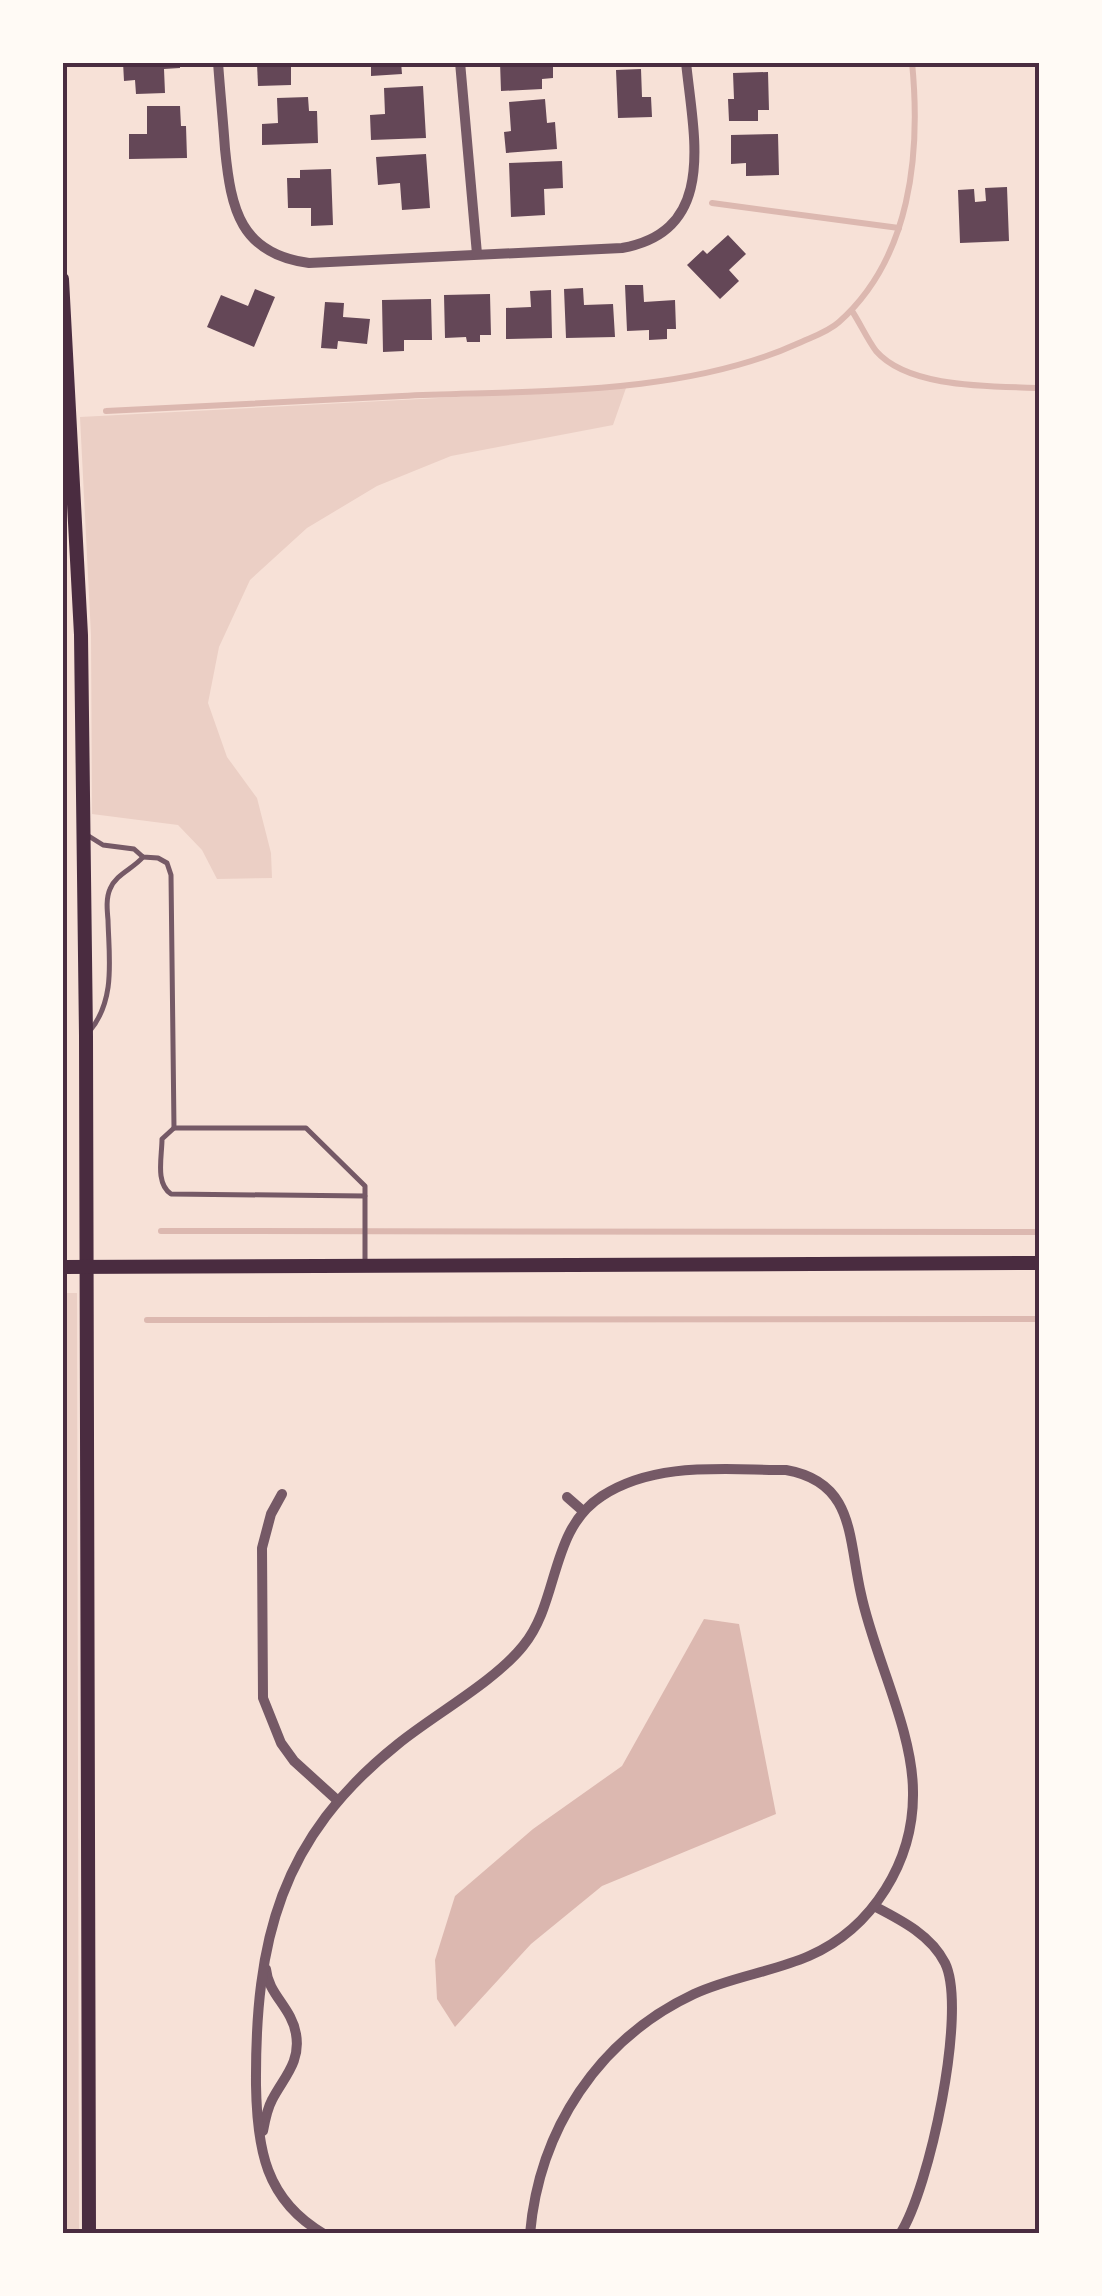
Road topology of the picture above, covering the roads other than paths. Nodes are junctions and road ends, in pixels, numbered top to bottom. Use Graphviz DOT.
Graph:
graph roads {
  1 [pos="218,62"];
  2 [pos="460,62"];
  3 [pos="686,62"];
  4 [pos="477,254"];
  5 [pos="62,278"];
  6 [pos="83,832"];
  7 [pos="143,857"];
  8 [pos="86,1036"];
  9 [pos="174,1128"];
  10 [pos="365,1196"];
  11 [pos="1040,1263"];
  12 [pos="366,1266"];
  13 [pos="62,1267"];
  14 [pos="86,1267"];
  15 [pos="282,1494"];
  16 [pos="567,1497"];
  17 [pos="583,1510"];
  18 [pos="337,1800"];
  19 [pos="874,1906"];
  20 [pos="265,1953"];
  21 [pos="262,2143"];
  22 [pos="89,2234"];
  23 [pos="324,2234"];
  24 [pos="530,2234"];
  25 [pos="900,2234"];
  1 -- 4 [label="street"];
  2 -- 4 [label="street"];
  3 -- 4 [label="street"];
  5 -- 6 [label="main road"];
  6 -- 7 [label="lane"];
  6 -- 8 [label="main road"];
  7 -- 8 [label="lane"];
  7 -- 9 [label="lane"];
  8 -- 14 [label="main road"];
  9 -- 10 [label="lane"];
  9 -- 10 [label="lane"];
  10 -- 12 [label="lane"];
  11 -- 12 [label="main road"];
  12 -- 14 [label="main road"];
  13 -- 14 [label="main road"];
  14 -- 22 [label="main road"];
  15 -- 18 [label="street"];
  16 -- 17 [label="street"];
  17 -- 18 [label="street"];
  17 -- 19 [label="street"];
  18 -- 20 [label="street"];
  19 -- 24 [label="street"];
  19 -- 25 [label="street"];
  20 -- 21 [label="street"];
  20 -- 21 [label="street"];
  21 -- 23 [label="street"];
}
